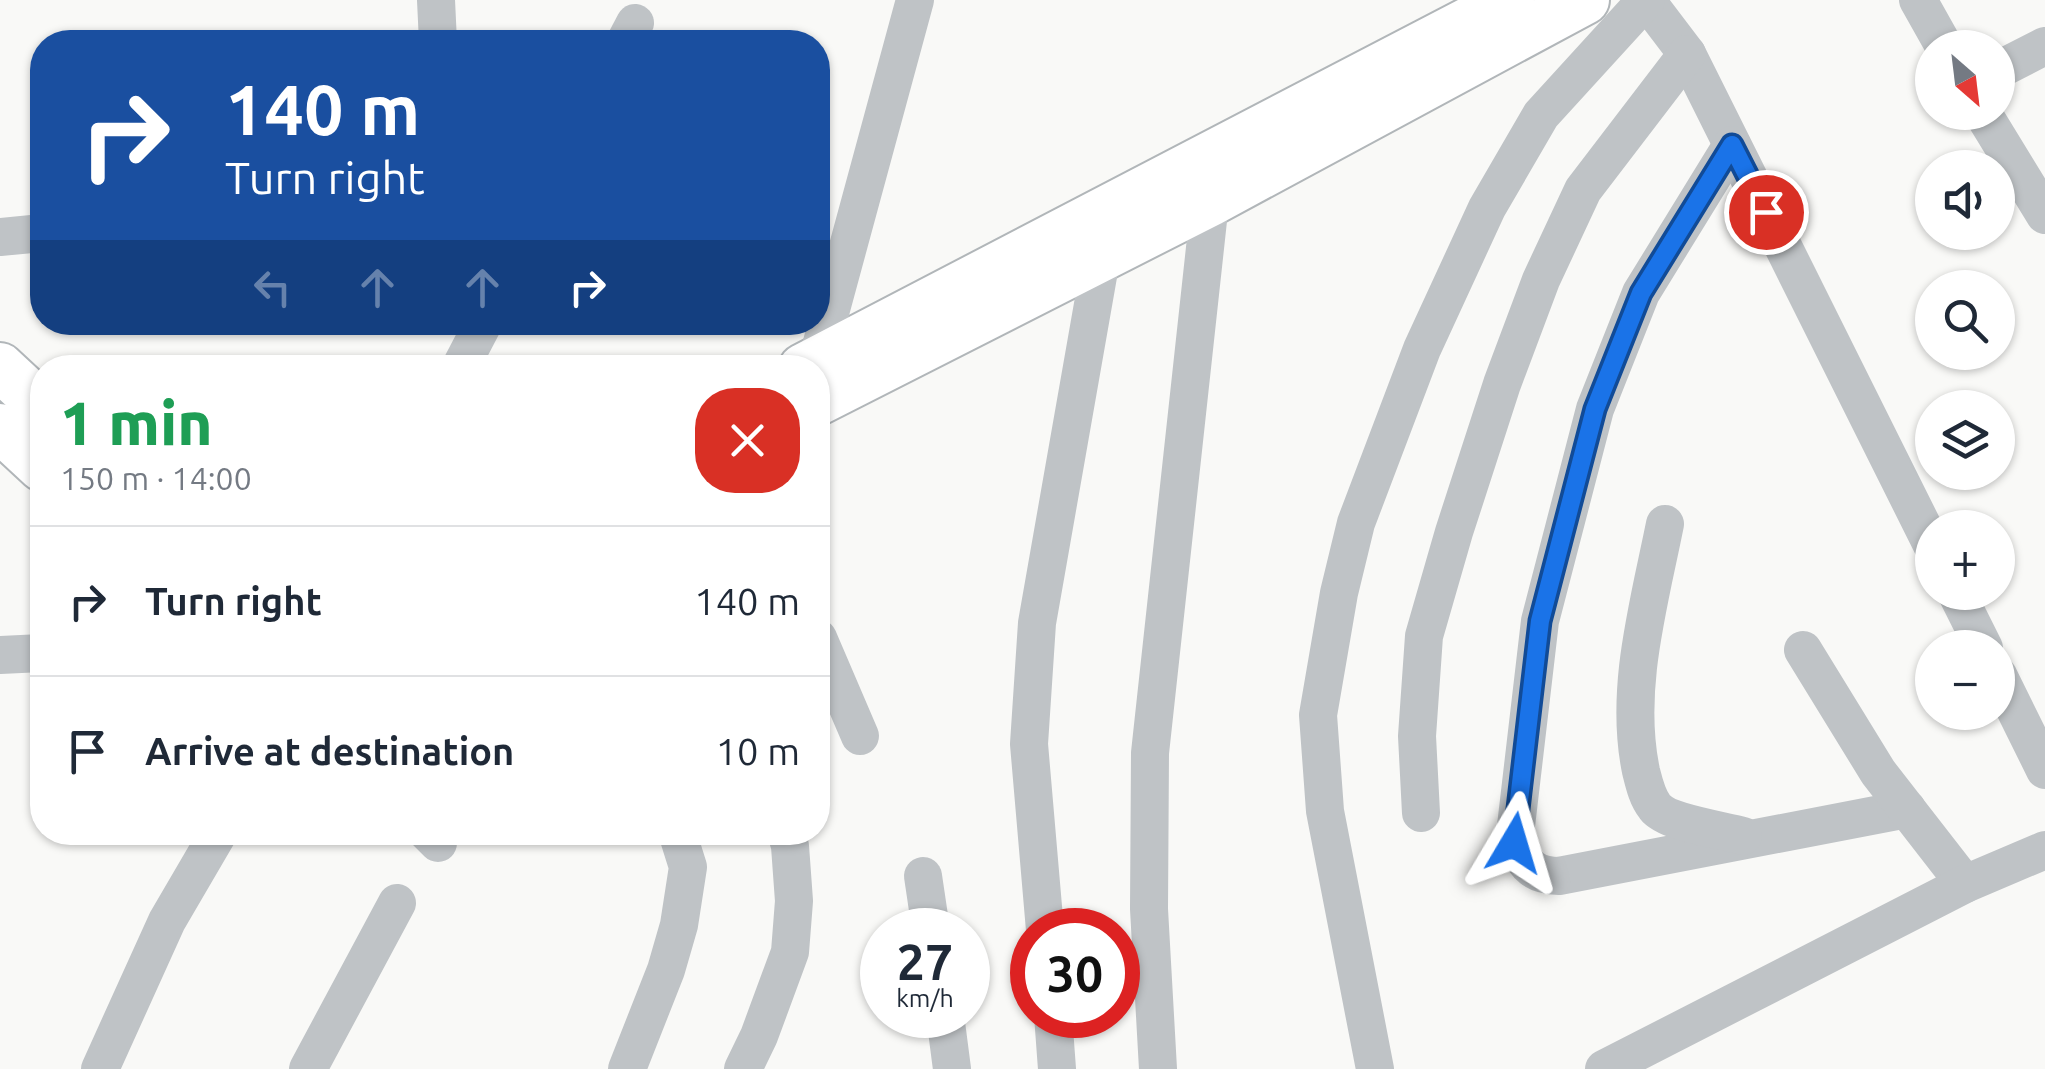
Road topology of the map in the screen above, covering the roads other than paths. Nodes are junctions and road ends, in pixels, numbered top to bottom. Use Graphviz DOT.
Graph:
graph roads {
  1 [pos="436,0"];
  2 [pos="915,0"];
  3 [pos="1585,0"];
  4 [pos="1646,0"];
  5 [pos="1918,0"];
  6 [pos="1502,2"];
  7 [pos="437,30"];
  8 [pos="1935,30"];
  9 [pos="2045,46"];
  10 [pos="1687,54"];
  11 [pos="2015,61"];
  12 [pos="1998,130"];
  13 [pos="1732,145"];
  14 [pos="2032,170"];
  15 [pos="1210,202"];
  16 [pos="2045,215"];
  17 [pos="30,234"];
  18 [pos="0,237"];
  19 [pos="1100,259"];
  20 [pos="830,313"];
  21 [pos="0,366"];
  22 [pos="830,367"];
  23 [pos="830,369"];
  24 [pos="30,395"];
  25 [pos="0,428"];
  26 [pos="30,456"];
  27 [pos="1915,512"];
  28 [pos="1665,524"];
  29 [pos="1803,650"];
  30 [pos="30,654"];
  31 [pos="0,656"];
  32 [pos="830,666"];
  33 [pos="2015,709"];
  34 [pos="860,736"];
  35 [pos="2045,770"];
  36 [pos="1907,809"];
  37 [pos="1420,814"];
  38 [pos="1754,838"];
  39 [pos="211,845"];
  40 [pos="681,845"];
  41 [pos="788,845"];
  42 [pos="2045,850"];
  43 [pos="923,876"];
  44 [pos="1965,884"];
  45 [pos="397,903"];
  46 [pos="928,908"];
  47 [pos="1043,908"];
  48 [pos="948,1038"];
  49 [pos="1054,1038"];
  50 [pos="100,1069"];
  51 [pos="308,1069"];
  52 [pos="627,1069"];
  53 [pos="743,1069"];
  54 [pos="952,1069"];
  55 [pos="1057,1069"];
  56 [pos="1158,1069"];
  57 [pos="1375,1069"];
  58 [pos="1604,1069"];
  1 -- 7 [label="street"];
  2 -- 20 [label="street"];
  3 -- 15 [label="main road"];
  4 -- 10 [label="street"];
  4 -- 57 [label="street"];
  5 -- 8 [label="street"];
  6 -- 22 [label="main road"];
  9 -- 11 [label="street"];
  10 -- 13 [label="street"];
  10 -- 37 [label="street"];
  12 -- 14 [label="street"];
  13 -- 27 [label="street"];
  13 -- 38 [label="street"];
  14 -- 16 [label="street"];
  15 -- 19 [label="main road"];
  15 -- 56 [label="street"];
  17 -- 18 [label="street"];
  19 -- 23 [label="main road"];
  19 -- 47 [label="street"];
  21 -- 24 [label="main road"];
  25 -- 26 [label="main road"];
  28 -- 38 [label="street"];
  29 -- 36 [label="street"];
  30 -- 31 [label="street"];
  32 -- 34 [label="street"];
  33 -- 35 [label="street"];
  36 -- 38 [label="street"];
  36 -- 44 [label="street"];
  39 -- 50 [label="street"];
  40 -- 52 [label="street"];
  41 -- 53 [label="street"];
  42 -- 44 [label="street"];
  43 -- 46 [label="street"];
  44 -- 58 [label="street"];
  45 -- 51 [label="street"];
  48 -- 54 [label="street"];
  49 -- 55 [label="street"];
}
